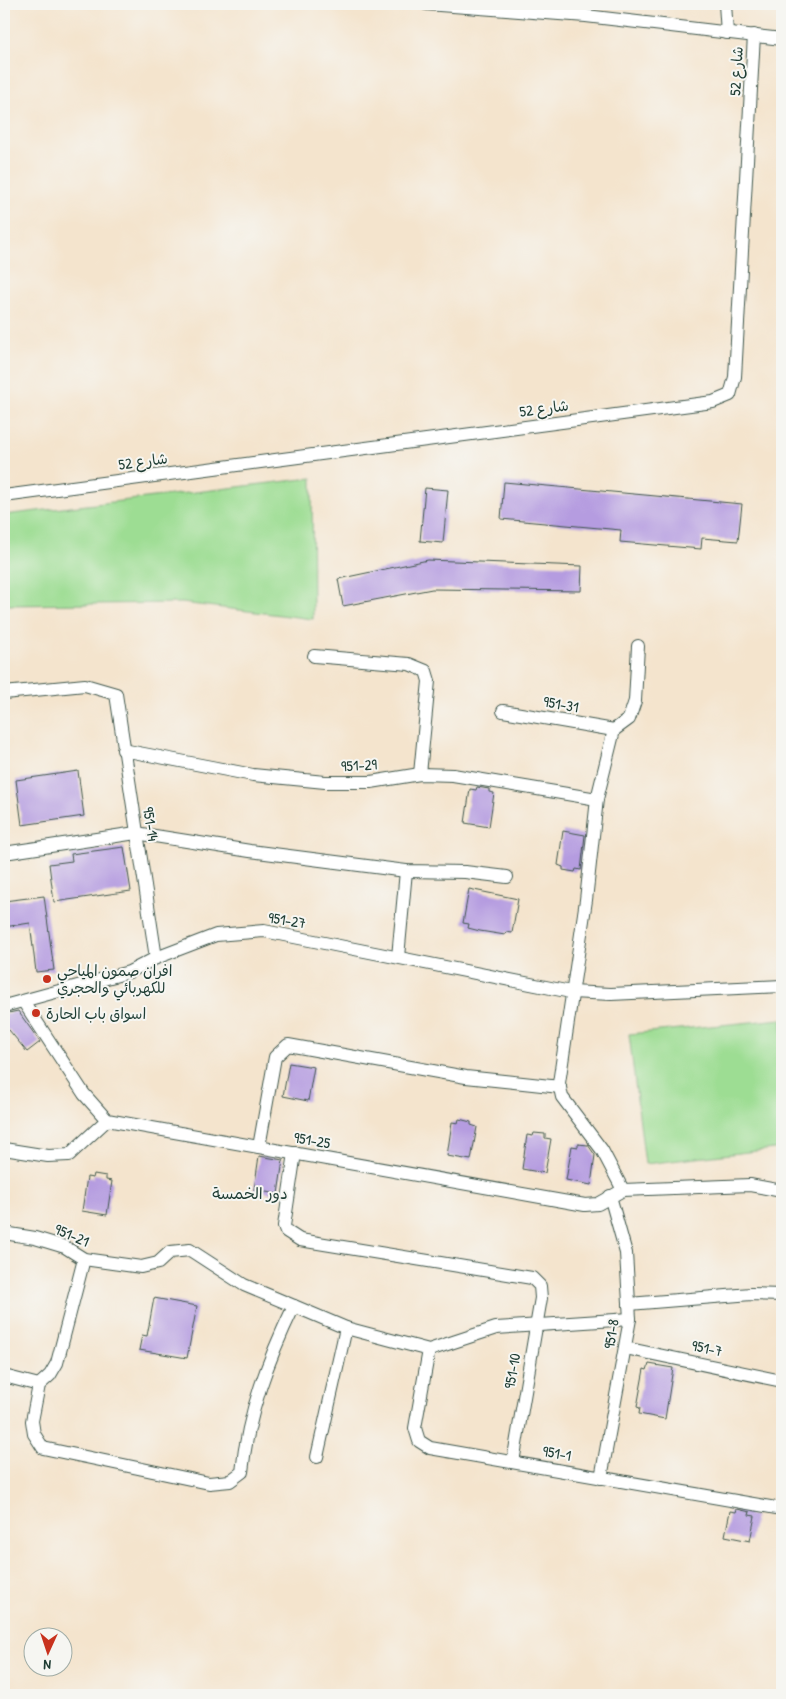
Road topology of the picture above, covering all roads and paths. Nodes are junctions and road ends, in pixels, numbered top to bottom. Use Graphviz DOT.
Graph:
graph roads {
  1 [pos="426,4"];
  2 [pos="725,4"];
  3 [pos="585,10"];
  4 [pos="727,33"];
  5 [pos="754,35"];
  6 [pos="782,38"];
  7 [pos="4,496"];
  8 [pos="638,646"];
  9 [pos="314,656"];
  10 [pos="4,693"];
  11 [pos="503,710"];
  12 [pos="614,730"];
  13 [pos="123,750"];
  14 [pos="420,774"];
  15 [pos="597,799"];
  16 [pos="136,833"];
  17 [pos="4,853"];
  18 [pos="406,871"];
  19 [pos="507,877"];
  20 [pos="398,957"];
  21 [pos="156,958"];
  22 [pos="782,986"];
  23 [pos="572,992"];
  24 [pos="22,1001"];
  25 [pos="4,1006"];
  26 [pos="560,1087"];
  27 [pos="107,1120"];
  28 [pos="259,1147"];
  29 [pos="4,1149"];
  30 [pos="295,1153"];
  31 [pos="623,1190"];
  32 [pos="782,1191"];
  33 [pos="610,1196"];
  34 [pos="4,1232"];
  35 [pos="84,1259"];
  36 [pos="782,1295"];
  37 [pos="629,1304"];
  38 [pos="294,1306"];
  39 [pos="630,1320"];
  40 [pos="536,1325"];
  41 [pos="346,1328"];
  42 [pos="625,1348"];
  43 [pos="429,1350"];
  44 [pos="4,1376"];
  45 [pos="782,1380"];
  46 [pos="39,1385"];
  47 [pos="317,1458"];
  48 [pos="513,1462"];
  49 [pos="601,1478"];
  50 [pos="782,1509"];
  1 -- 3 [label="street"];
  2 -- 4 [label="street"];
  3 -- 4 [label="street"];
  4 -- 5 [label="street"];
  5 -- 6 [label="street"];
  5 -- 7 [label="street, شارع 52"];
  8 -- 12 [label="street"];
  9 -- 14 [label="street"];
  10 -- 13 [label="street, 951-14"];
  11 -- 12 [label="street, 951-31"];
  12 -- 15 [label="street"];
  13 -- 14 [label="street, 951-29"];
  13 -- 16 [label="street, 951-14"];
  14 -- 15 [label="street, 951-29"];
  15 -- 23 [label="street"];
  16 -- 17 [label="street"];
  16 -- 18 [label="street"];
  16 -- 21 [label="street, 951-14"];
  18 -- 19 [label="street"];
  18 -- 20 [label="street"];
  20 -- 21 [label="street, 951-27"];
  20 -- 23 [label="street, 951-27"];
  21 -- 24 [label="street, 951-27"];
  22 -- 23 [label="street, 951-27"];
  23 -- 26 [label="street"];
  24 -- 25 [label="street, 951-27"];
  24 -- 27 [label="street"];
  26 -- 28 [label="street"];
  26 -- 31 [label="street"];
  27 -- 28 [label="street, 951-25"];
  27 -- 29 [label="street"];
  28 -- 30 [label="street, 951-25"];
  30 -- 33 [label="street, 951-25"];
  30 -- 40 [label="street, 951-10"];
  31 -- 32 [label="street"];
  31 -- 33 [label="street, 951-25"];
  33 -- 37 [label="street, 951-8"];
  34 -- 35 [label="street, 951-21"];
  35 -- 38 [label="street, 951-21"];
  35 -- 46 [label="street"];
  36 -- 37 [label="street"];
  37 -- 39 [label="street, 951-8"];
  38 -- 41 [label="street"];
  38 -- 46 [label="street"];
  39 -- 40 [label="street"];
  39 -- 42 [label="street, 951-8"];
  40 -- 43 [label="street"];
  40 -- 48 [label="street, 951-10"];
  41 -- 43 [label="street"];
  41 -- 47 [label="street"];
  42 -- 45 [label="street, 951-7"];
  42 -- 49 [label="street, 951-8"];
  43 -- 48 [label="street, 951-1"];
  44 -- 46 [label="street"];
  48 -- 49 [label="street, 951-1"];
  49 -- 50 [label="street, 951-1"];
}
